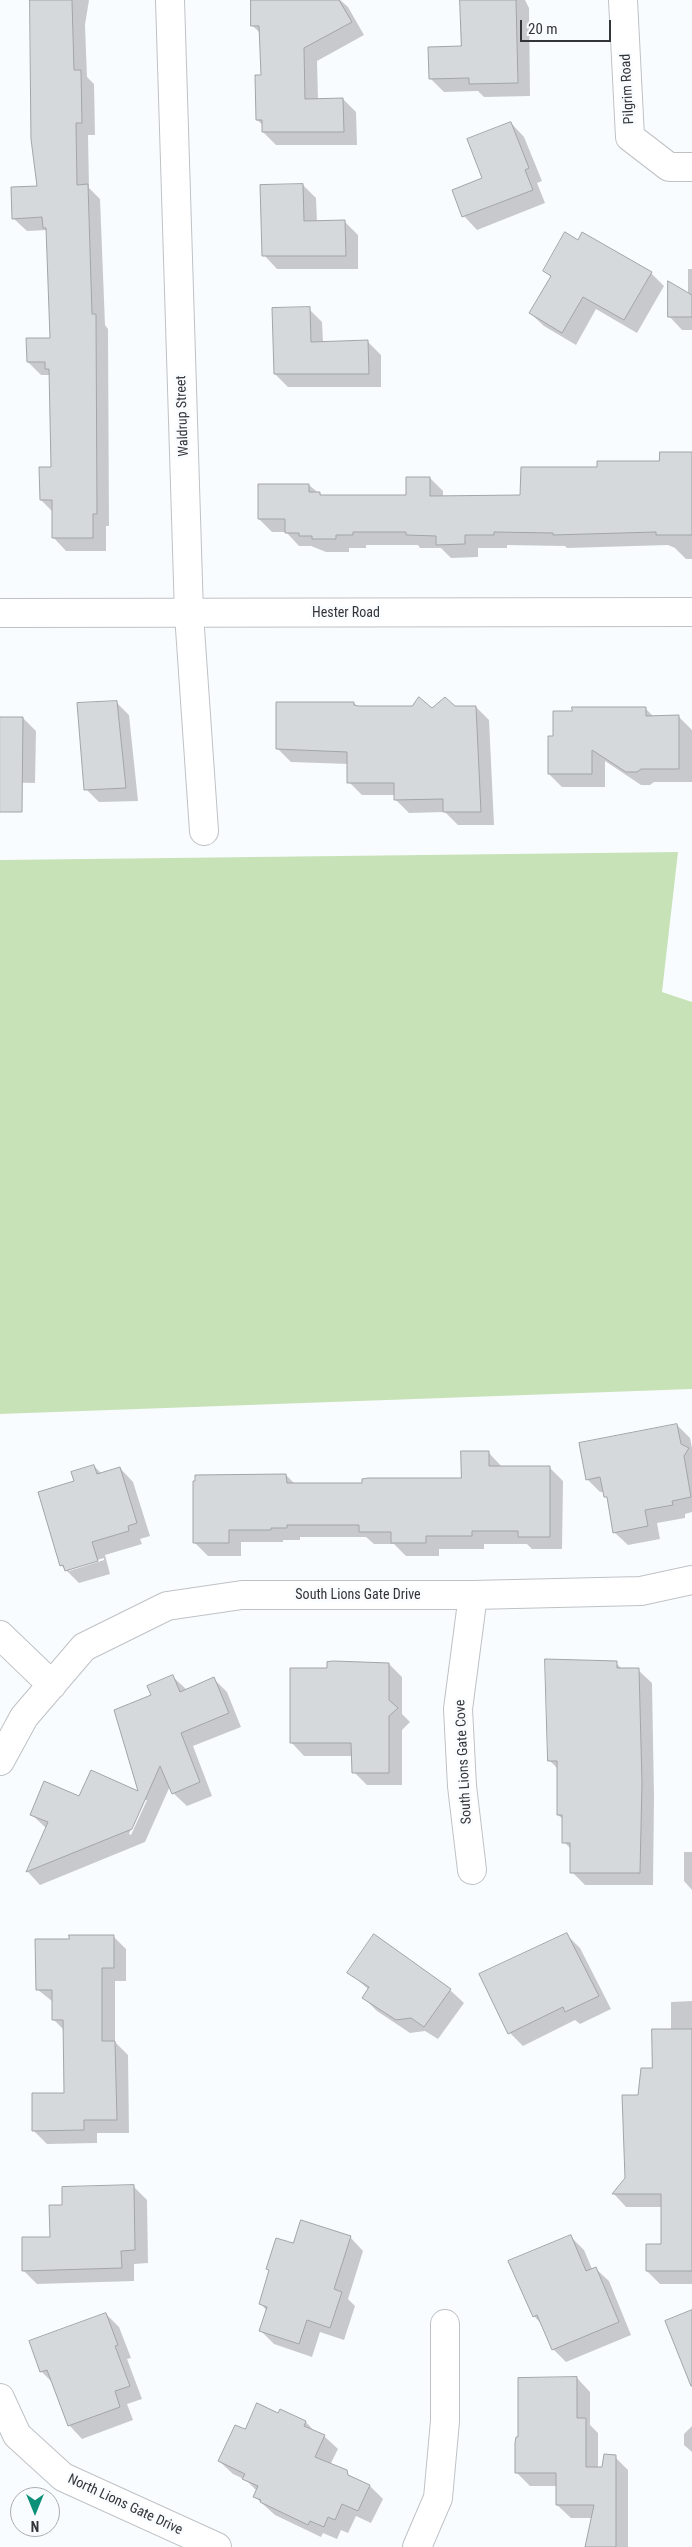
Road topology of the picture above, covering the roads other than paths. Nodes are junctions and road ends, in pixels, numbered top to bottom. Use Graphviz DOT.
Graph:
graph roads {
  1 [pos="170,0"];
  2 [pos="623,0"];
  3 [pos="692,167"];
  4 [pos="692,612"];
  5 [pos="0,613"];
  6 [pos="189,614"];
  7 [pos="204,831"];
  8 [pos="692,1580"];
  9 [pos="473,1595"];
  10 [pos="0,1635"];
  11 [pos="52,1685"];
  12 [pos="0,1762"];
  13 [pos="472,1870"];
  14 [pos="445,2324"];
  15 [pos="0,2398"];
  16 [pos="217,2547"];
  17 [pos="417,2547"];
  1 -- 6 [label="street, Waldrup Street"];
  2 -- 3 [label="street, Pilgrim Road"];
  4 -- 6 [label="street, Hester Road"];
  5 -- 6 [label="street, Hester Road"];
  6 -- 7 [label="street, Waldrup Street"];
  8 -- 9 [label="street, South Lions Gate Drive"];
  9 -- 11 [label="street, South Lions Gate Drive"];
  9 -- 13 [label="street, South Lions Gate Cove"];
  10 -- 11 [label="street"];
  11 -- 12 [label="street, South Lions Gate Drive"];
  14 -- 17 [label="street"];
  15 -- 16 [label="street, North Lions Gate Drive"];
}
